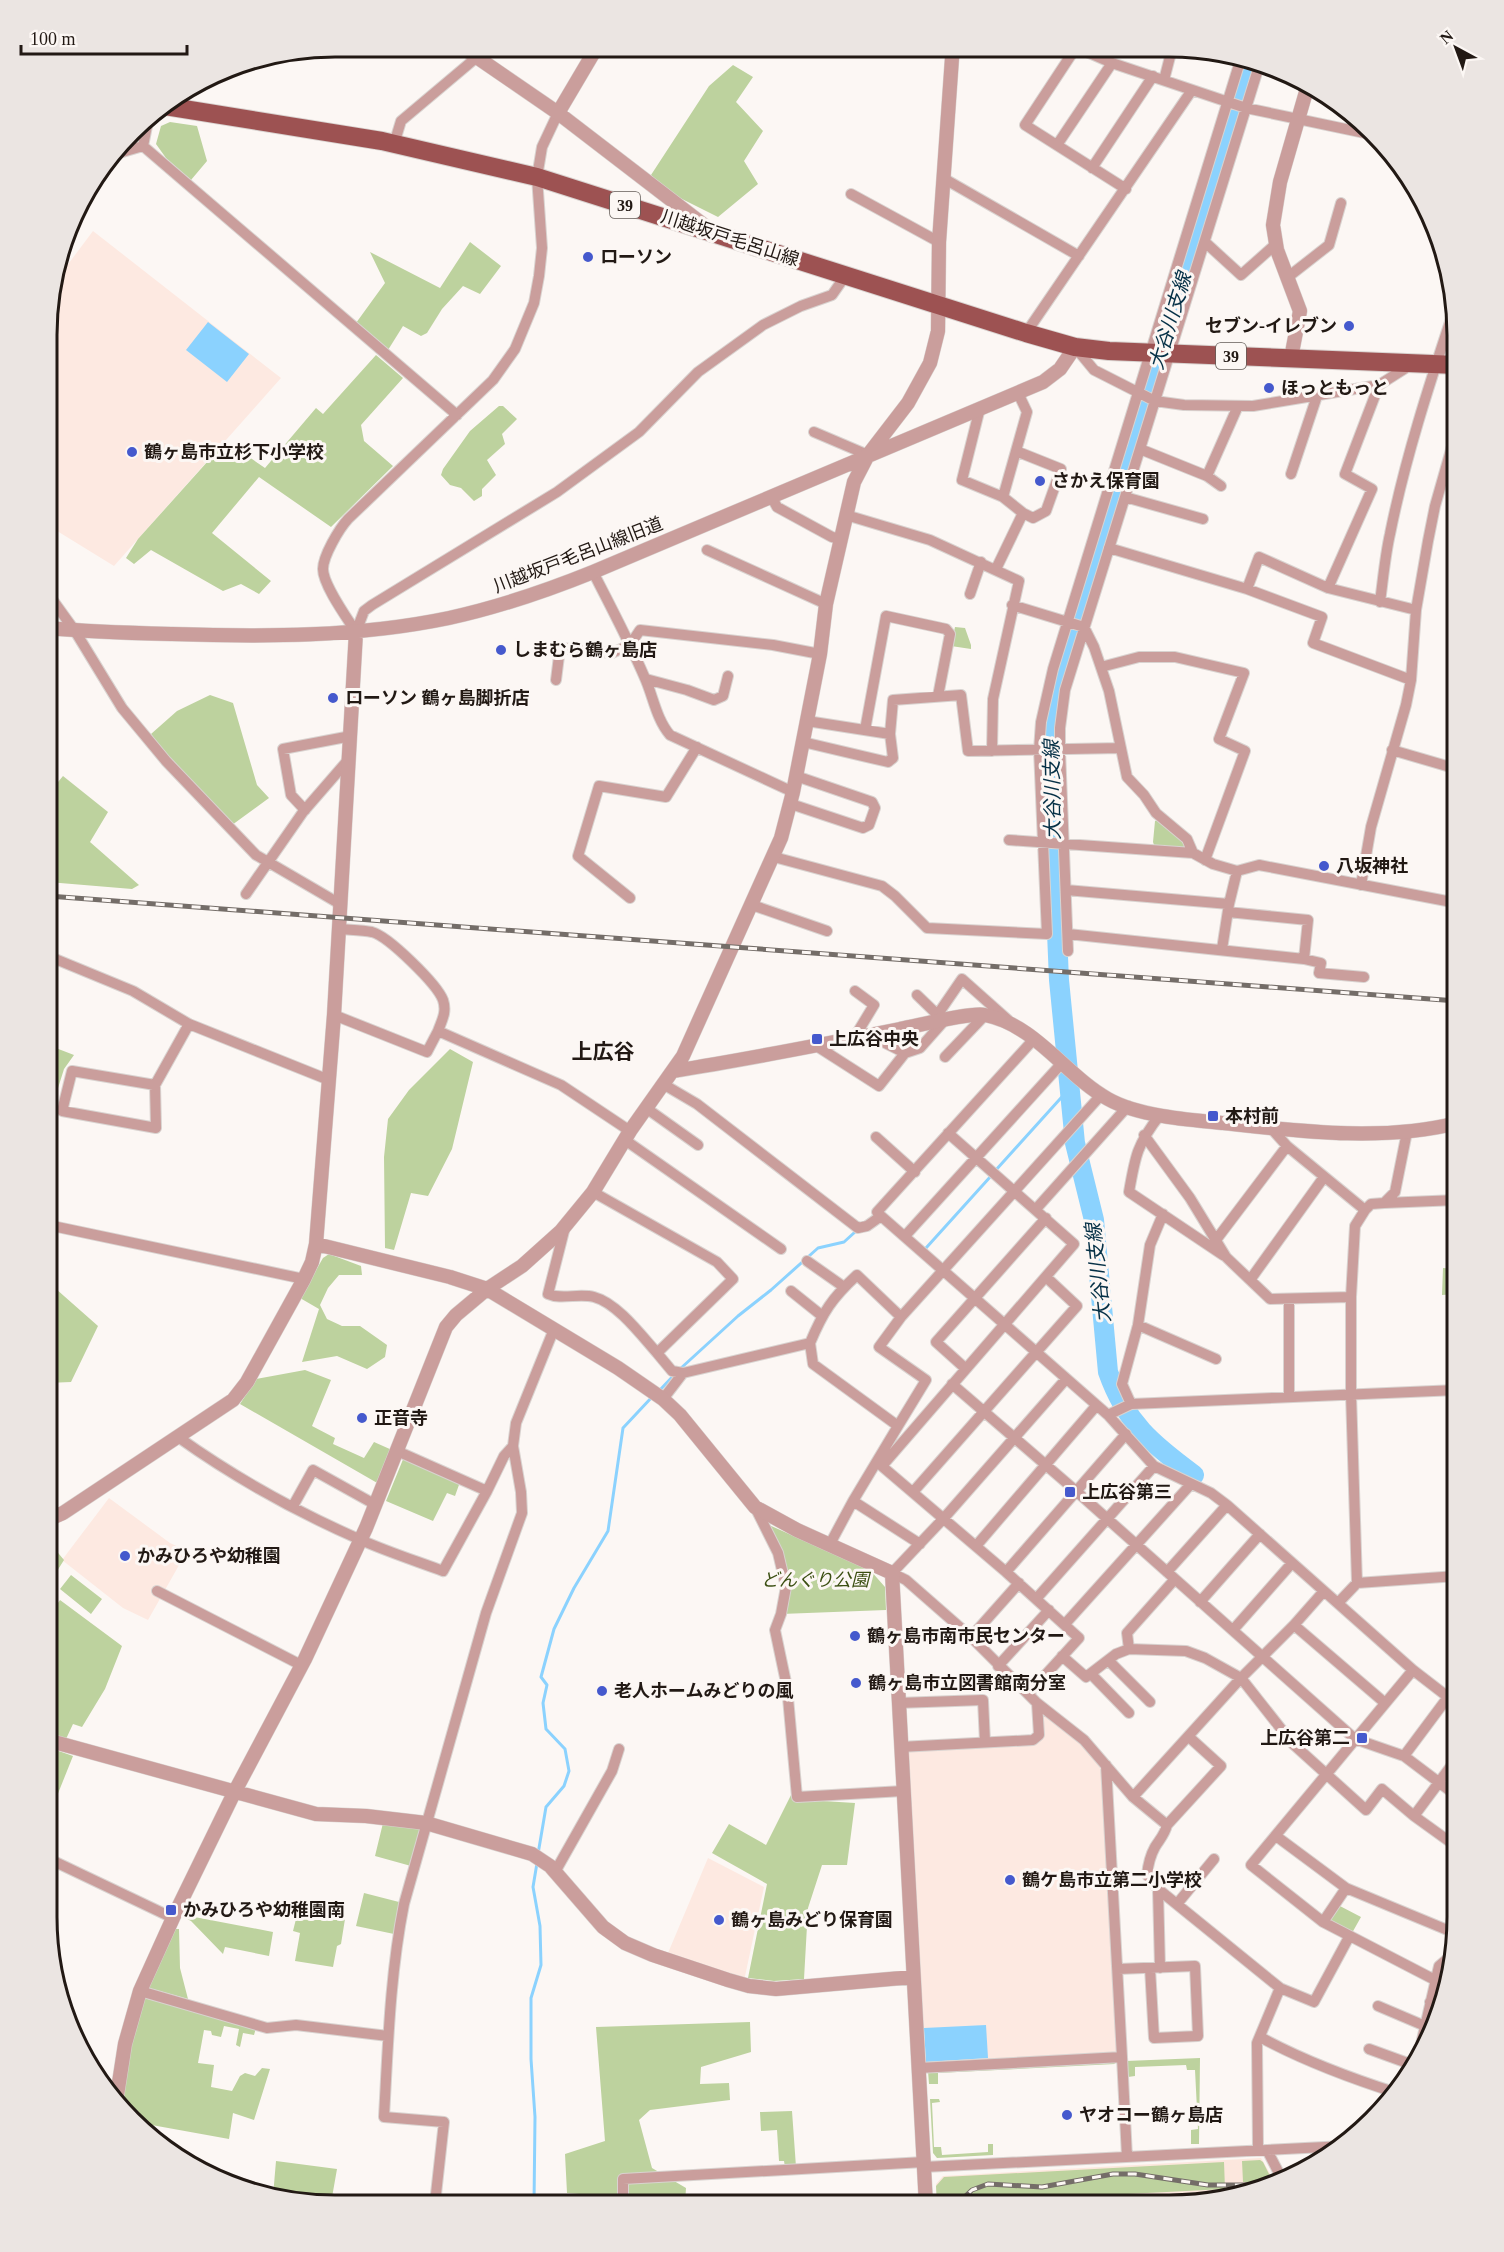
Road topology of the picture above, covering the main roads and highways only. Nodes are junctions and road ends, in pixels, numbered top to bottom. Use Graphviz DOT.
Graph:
graph roads {
  1 [pos="175,108"];
  2 [pos="1447,365"];
  1 -- 2 [label="main road, 川越坂戸毛呂山線 / 39"];
}
